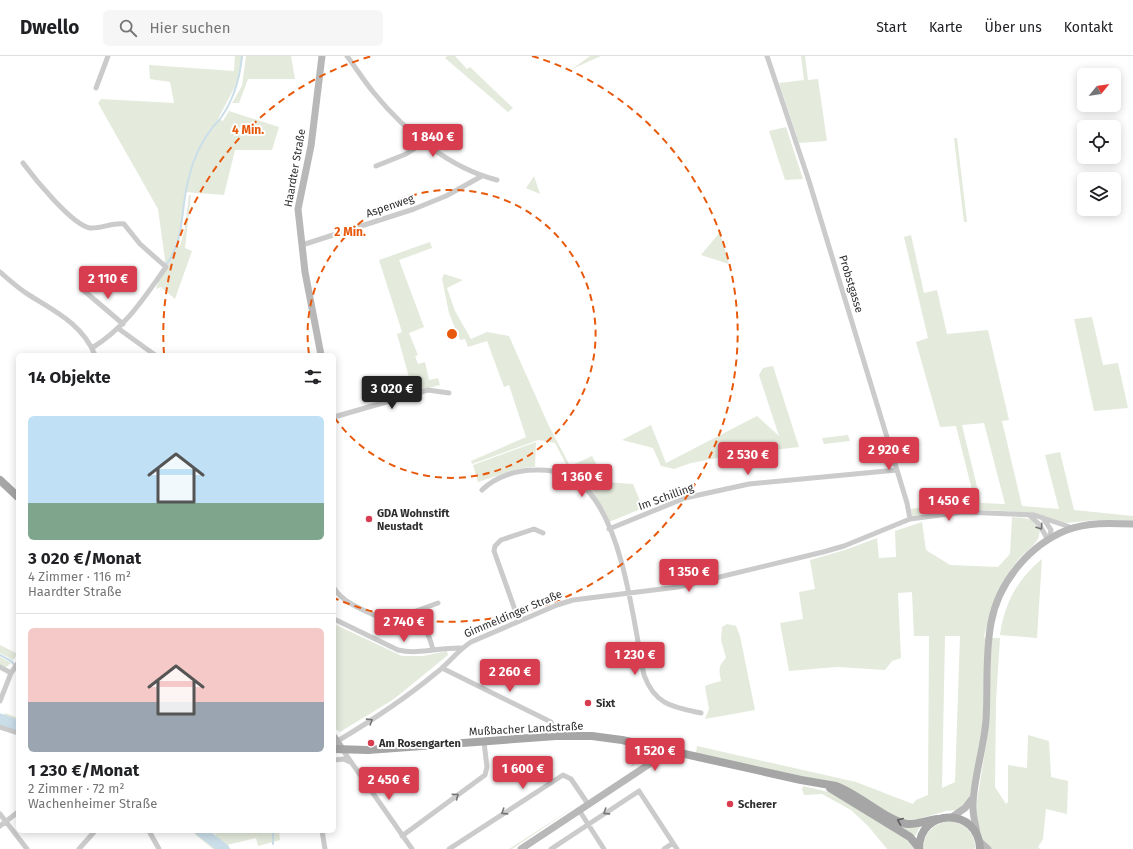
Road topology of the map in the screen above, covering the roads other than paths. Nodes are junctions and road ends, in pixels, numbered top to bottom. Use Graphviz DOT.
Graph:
graph roads {
  1 [pos="108,56"];
  2 [pos="322,56"];
  3 [pos="347,56"];
  4 [pos="767,56"];
  5 [pos="96,88"];
  6 [pos="425,142"];
  7 [pos="23,163"];
  8 [pos="376,166"];
  9 [pos="482,176"];
  10 [pos="498,180"];
  11 [pos="302,245"];
  12 [pos="0,272"];
  13 [pos="82,289"];
  14 [pos="123,324"];
  15 [pos="119,329"];
  16 [pos="92,348"];
  17 [pos="94,353"];
  18 [pos="151,353"];
  19 [pos="321,353"];
  20 [pos="449,393"];
  21 [pos="336,416"];
  22 [pos="897,470"];
  23 [pos="0,480"];
  24 [pos="482,490"];
  25 [pos="16,495"];
  26 [pos="1030,516"];
  27 [pos="1042,518"];
  28 [pos="910,519"];
  29 [pos="1133,524"];
  30 [pos="1074,528"];
  31 [pos="609,529"];
  32 [pos="543,533"];
  33 [pos="1048,540"];
  34 [pos="336,591"];
  35 [pos="628,592"];
  36 [pos="438,603"];
  37 [pos="405,615"];
  38 [pos="336,620"];
  39 [pos="519,621"];
  40 [pos="462,648"];
  41 [pos="433,650"];
  42 [pos="0,667"];
  43 [pos="15,667"];
  44 [pos="442,668"];
  45 [pos="0,701"];
  46 [pos="701,714"];
  47 [pos="0,727"];
  48 [pos="16,733"];
  49 [pos="556,736"];
  50 [pos="484,742"];
  51 [pos="337,744"];
  52 [pos="665,750"];
  53 [pos="336,760"];
  54 [pos="353,763"];
  55 [pos="826,785"];
  56 [pos="973,797"];
  57 [pos="588,804"];
  58 [pos="579,810"];
  59 [pos="0,814"];
  60 [pos="16,814"];
  61 [pos="952,817"];
  62 [pos="938,819"];
  63 [pos="6,822"];
  64 [pos="588,824"];
  65 [pos="0,826"];
  66 [pos="93,833"];
  67 [pos="150,833"];
  68 [pos="322,833"];
  69 [pos="402,836"];
  70 [pos="979,841"];
  71 [pos="673,843"];
  72 [pos="558,847"];
  73 [pos="919,848"];
  74 [pos="27,849"];
  75 [pos="79,849"];
  76 [pos="159,849"];
  77 [pos="325,849"];
  78 [pos="412,849"];
  79 [pos="449,849"];
  80 [pos="521,849"];
  81 [pos="551,849"];
  82 [pos="604,849"];
  83 [pos="664,849"];
  84 [pos="677,849"];
  85 [pos="988,849"];
  1 -- 5 [label="street"];
  2 -- 11 [label="street, Haardter Straße"];
  3 -- 6 [label="street"];
  4 -- 22 [label="street, Probstgasse"];
  6 -- 8 [label="street"];
  6 -- 9 [label="street"];
  7 -- 14 [label="street"];
  9 -- 10 [label="street"];
  9 -- 11 [label="street, Aspenweg"];
  11 -- 19 [label="street, Haardter Straße"];
  12 -- 16 [label="street"];
  13 -- 14 [label="street"];
  14 -- 15 [label="street"];
  15 -- 16 [label="street"];
  15 -- 18 [label="street"];
  16 -- 17 [label="street"];
  20 -- 21 [label="street"];
  22 -- 28 [label="street, Probstgasse"];
  22 -- 31 [label="street, Im Schilling"];
  23 -- 25 [label="main road"];
  24 -- 31 [label="street"];
  26 -- 27 [label="street, Gimmeldinger Straße"];
  26 -- 28 [label="street, Gimmeldinger Straße"];
  26 -- 33 [label="street, one-way"];
  27 -- 30 [label="street, Gimmeldinger Straße"];
  27 -- 33 [label="street"];
  28 -- 35 [label="street, Gimmeldinger Straße"];
  29 -- 30 [label="street"];
  30 -- 33 [label="street"];
  31 -- 35 [label="street"];
  32 -- 39 [label="street"];
  33 -- 56 [label="street"];
  34 -- 37 [label="street"];
  35 -- 39 [label="street, Gimmeldinger Straße"];
  35 -- 46 [label="street"];
  36 -- 37 [label="street"];
  37 -- 41 [label="street"];
  38 -- 41 [label="street"];
  39 -- 40 [label="street, Gimmeldinger Straße"];
  40 -- 41 [label="street"];
  40 -- 44 [label="street, Gimmeldinger Straße"];
  42 -- 43 [label="street"];
  43 -- 45 [label="street"];
  44 -- 49 [label="street"];
  51 -- 44 [label="street, Gimmeldinger Straße, one-way"];
  47 -- 48 [label="street"];
  49 -- 50 [label="main road, Mußbacher Landstraße"];
  49 -- 52 [label="main road, Mußbacher Landstraße"];
  50 -- 51 [label="main road, Mußbacher Landstraße"];
  69 -- 50 [label="street, one-way"];
  51 -- 54 [label="street"];
  52 -- 55 [label="main road, Mußbacher Landstraße"];
  52 -- 57 [label="street"];
  53 -- 54 [label="street"];
  54 -- 69 [label="street"];
  62 -- 55 [label="main road, Mußbacher Landstraße, one-way"];
  55 -- 73 [label="main road"];
  56 -- 61 [label="street"];
  56 -- 70 [label="street"];
  57 -- 58 [label="street"];
  57 -- 79 [label="street, one-way"];
  58 -- 64 [label="street"];
  58 -- 80 [label="street"];
  59 -- 63 [label="street"];
  60 -- 63 [label="street"];
  61 -- 62 [label="main road, Mußbacher Landstraße"];
  61 -- 70 [label="main road"];
  62 -- 73 [label="main road"];
  63 -- 65 [label="street"];
  63 -- 74 [label="street"];
  71 -- 64 [label="street, one-way"];
  64 -- 72 [label="street"];
  64 -- 82 [label="street"];
  66 -- 75 [label="street"];
  67 -- 76 [label="street"];
  68 -- 77 [label="street"];
  69 -- 78 [label="street"];
  70 -- 85 [label="street"];
  71 -- 83 [label="street"];
  71 -- 84 [label="street"];
  72 -- 81 [label="street"];
}
